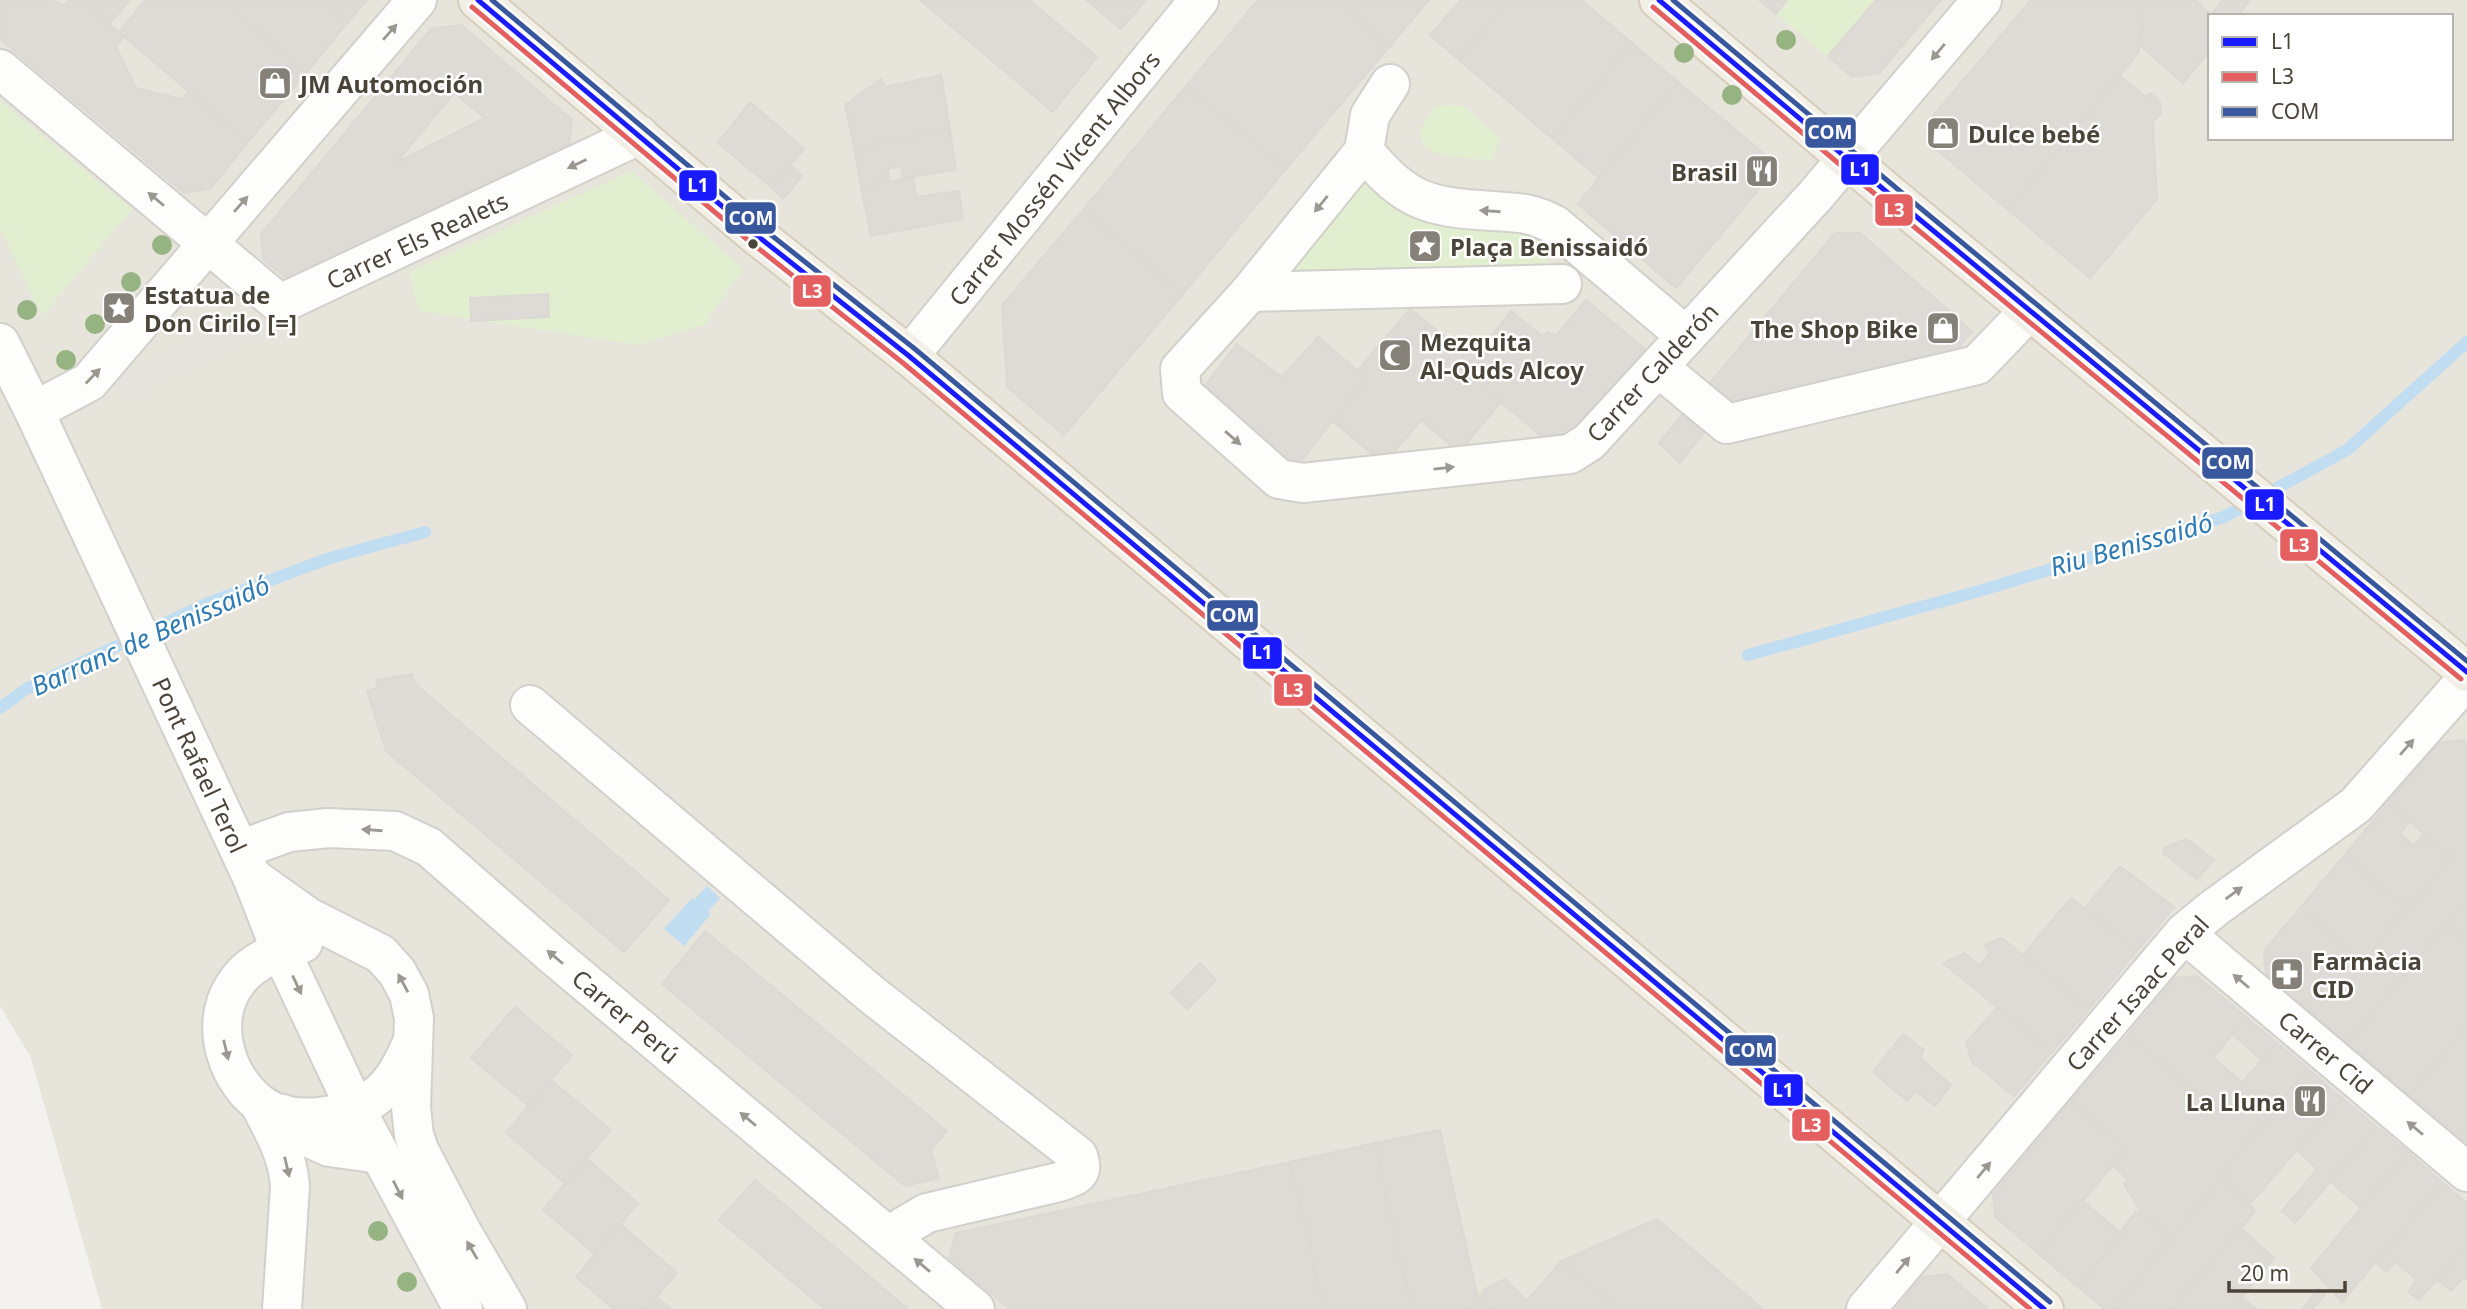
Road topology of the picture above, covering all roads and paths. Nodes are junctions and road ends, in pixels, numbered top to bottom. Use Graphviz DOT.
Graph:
graph roads {
  1 [pos="417,0"];
  2 [pos="478,0"];
  3 [pos="1199,0"];
  4 [pos="1660,0"];
  5 [pos="1982,0"];
  6 [pos="0,69"];
  7 [pos="1390,84"];
  8 [pos="639,135"];
  9 [pos="1364,151"];
  10 [pos="1847,159"];
  11 [pos="208,243"];
  12 [pos="1562,284"];
  13 [pos="1250,292"];
  14 [pos="2038,317"];
  15 [pos="1686,336"];
  16 [pos="0,343"];
  17 [pos="909,356"];
  18 [pos="1658,367"];
  19 [pos="34,411"];
  20 [pos="2467,672"];
  21 [pos="2467,679"];
  22 [pos="530,705"];
  23 [pos="246,864"];
  24 [pos="2184,933"];
  25 [pos="357,944"];
  26 [pos="281,951"];
  27 [pos="234,987"];
  28 [pos="412,1043"];
  29 [pos="355,1108"];
  30 [pos="272,1110"];
  31 [pos="380,1154"];
  32 [pos="2467,1172"];
  33 [pos="1940,1222"];
  34 [pos="893,1240"];
  35 [pos="282,1309"];
  36 [pos="463,1309"];
  37 [pos="507,1309"];
  38 [pos="975,1309"];
  39 [pos="1866,1309"];
  40 [pos="2044,1309"];
  11 -- 1 [label="street, one-way"];
  2 -- 8 [label="main road"];
  3 -- 17 [label="street, Carrer Mossén Vicent Albors"];
  4 -- 10 [label="main road"];
  5 -- 10 [label="street, Carrer Calderón, one-way"];
  11 -- 6 [label="street, one-way"];
  7 -- 9 [label="street"];
  8 -- 11 [label="street, Carrer Els Realets, one-way"];
  8 -- 17 [label="main road"];
  9 -- 13 [label="street, one-way"];
  15 -- 9 [label="street, one-way"];
  10 -- 14 [label="main road"];
  10 -- 15 [label="street, Carrer Calderón"];
  19 -- 11 [label="street, one-way"];
  12 -- 13 [label="street"];
  13 -- 18 [label="street, Carrer Calderón, one-way"];
  14 -- 18 [label="street"];
  14 -- 20 [label="main road"];
  15 -- 18 [label="street, Carrer Calderón"];
  16 -- 19 [label="street, Pont Rafael Terol"];
  17 -- 33 [label="main road"];
  19 -- 23 [label="street, Pont Rafael Terol"];
  24 -- 21 [label="street, Carrer Isaac Peral, one-way"];
  22 -- 34 [label="street"];
  23 -- 25 [label="street"];
  23 -- 26 [label="street, Pont Rafael Terol"];
  23 -- 27 [label="street"];
  34 -- 23 [label="street, Carrer Perú, one-way"];
  32 -- 24 [label="street, Carrer Cid, one-way"];
  33 -- 24 [label="street, Carrer Isaac Peral, one-way"];
  25 -- 26 [label="street"];
  28 -- 25 [label="street, one-way"];
  26 -- 27 [label="street"];
  26 -- 29 [label="street, Pont Rafael Terol, one-way"];
  27 -- 30 [label="street, one-way"];
  28 -- 29 [label="street"];
  37 -- 28 [label="street, one-way"];
  29 -- 30 [label="street"];
  29 -- 31 [label="street, Pont Rafael Terol"];
  30 -- 31 [label="street"];
  30 -- 35 [label="street, one-way"];
  31 -- 36 [label="street, Pont Rafael Terol, one-way"];
  39 -- 33 [label="street, Carrer Isaac Peral, one-way"];
  33 -- 40 [label="main road"];
  38 -- 34 [label="street, Carrer Perú, one-way"];
}
